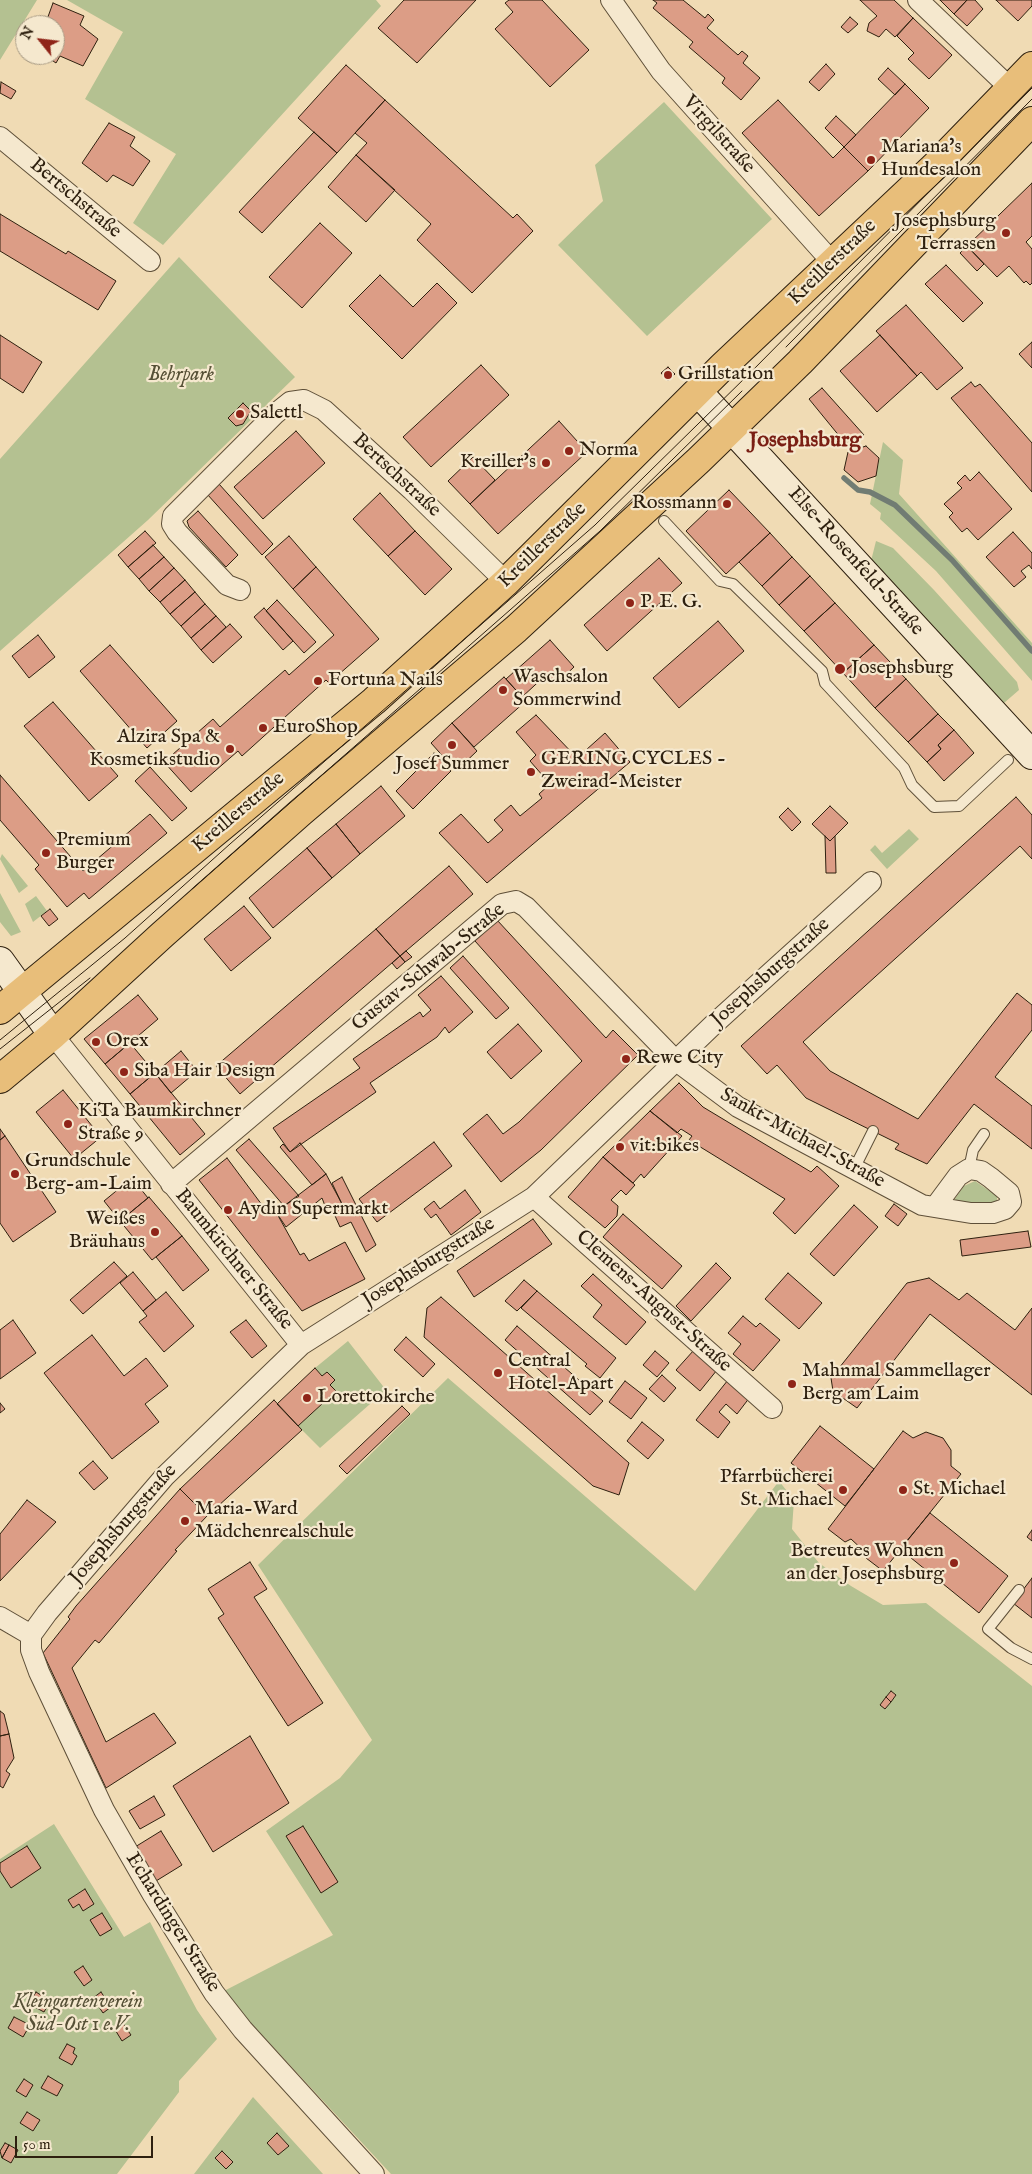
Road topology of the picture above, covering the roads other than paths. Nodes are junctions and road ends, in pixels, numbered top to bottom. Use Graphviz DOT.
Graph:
graph roads {
  1 [pos="611,0"];
  2 [pos="918,0"];
  3 [pos="1032,66"];
  4 [pos="1010,88"];
  5 [pos="1032,121"];
  6 [pos="0,136"];
  7 [pos="150,261"];
  8 [pos="833,263"];
  9 [pos="698,392"];
  10 [pos="732,428"];
  11 [pos="664,521"];
  12 [pos="506,582"];
  13 [pos="240,590"];
  14 [pos="1023,748"];
  15 [pos="871,882"];
  16 [pos="0,961"];
  17 [pos="22,992"];
  18 [pos="0,1010"];
  19 [pos="53,1035"];
  20 [pos="675,1060"];
  21 [pos="0,1079"];
  22 [pos="873,1131"];
  23 [pos="984,1134"];
  24 [pos="854,1169"];
  25 [pos="969,1169"];
  26 [pos="171,1184"];
  27 [pos="534,1197"];
  28 [pos="935,1207"];
  29 [pos="301,1345"];
  30 [pos="772,1408"];
  31 [pos="1019,1590"];
  32 [pos="0,1617"];
  33 [pos="32,1635"];
  34 [pos="1032,1659"];
  35 [pos="374,2174"];
  1 -- 8 [label="street, Virgilstraße"];
  2 -- 4 [label="street"];
  3 -- 4 [label="main road, Kreillerstraße"];
  4 -- 8 [label="main road, Kreillerstraße"];
  5 -- 10 [label="main road, Kreillerstraße"];
  6 -- 7 [label="street, Bertschstraße"];
  8 -- 9 [label="main road, Kreillerstraße"];
  9 -- 10 [label="street, Else-Rosenfeld-Straße"];
  9 -- 12 [label="main road, Kreillerstraße"];
  10 -- 14 [label="street, Else-Rosenfeld-Straße"];
  10 -- 19 [label="main road, Kreillerstraße"];
  11 -- 14 [label="lane"];
  12 -- 13 [label="street, Bertschstraße"];
  12 -- 17 [label="main road, Kreillerstraße"];
  15 -- 20 [label="street, Josephsburgstraße"];
  16 -- 17 [label="street, Baumkirchner Straße"];
  17 -- 18 [label="main road, Kreillerstraße"];
  17 -- 19 [label="street, Baumkirchner Straße"];
  19 -- 21 [label="main road, Kreillerstraße"];
  19 -- 26 [label="street, Baumkirchner Straße"];
  20 -- 24 [label="street, Sankt-Michael-Straße"];
  20 -- 26 [label="street, Gustav-Schwab-Straße"];
  20 -- 27 [label="street, Josephsburgstraße"];
  22 -- 24 [label="lane"];
  23 -- 25 [label="lane"];
  24 -- 28 [label="street, Sankt-Michael-Straße"];
  25 -- 28 [label="street"];
  25 -- 28 [label="street, Sankt-Michael-Straße"];
  26 -- 29 [label="street, Baumkirchner Straße"];
  27 -- 29 [label="street, Josephsburgstraße"];
  27 -- 30 [label="street, Clemens-August-Straße"];
  29 -- 33 [label="street, Josephsburgstraße"];
  31 -- 34 [label="lane"];
  32 -- 33 [label="street"];
  33 -- 35 [label="street, Echardinger Straße"];
}
